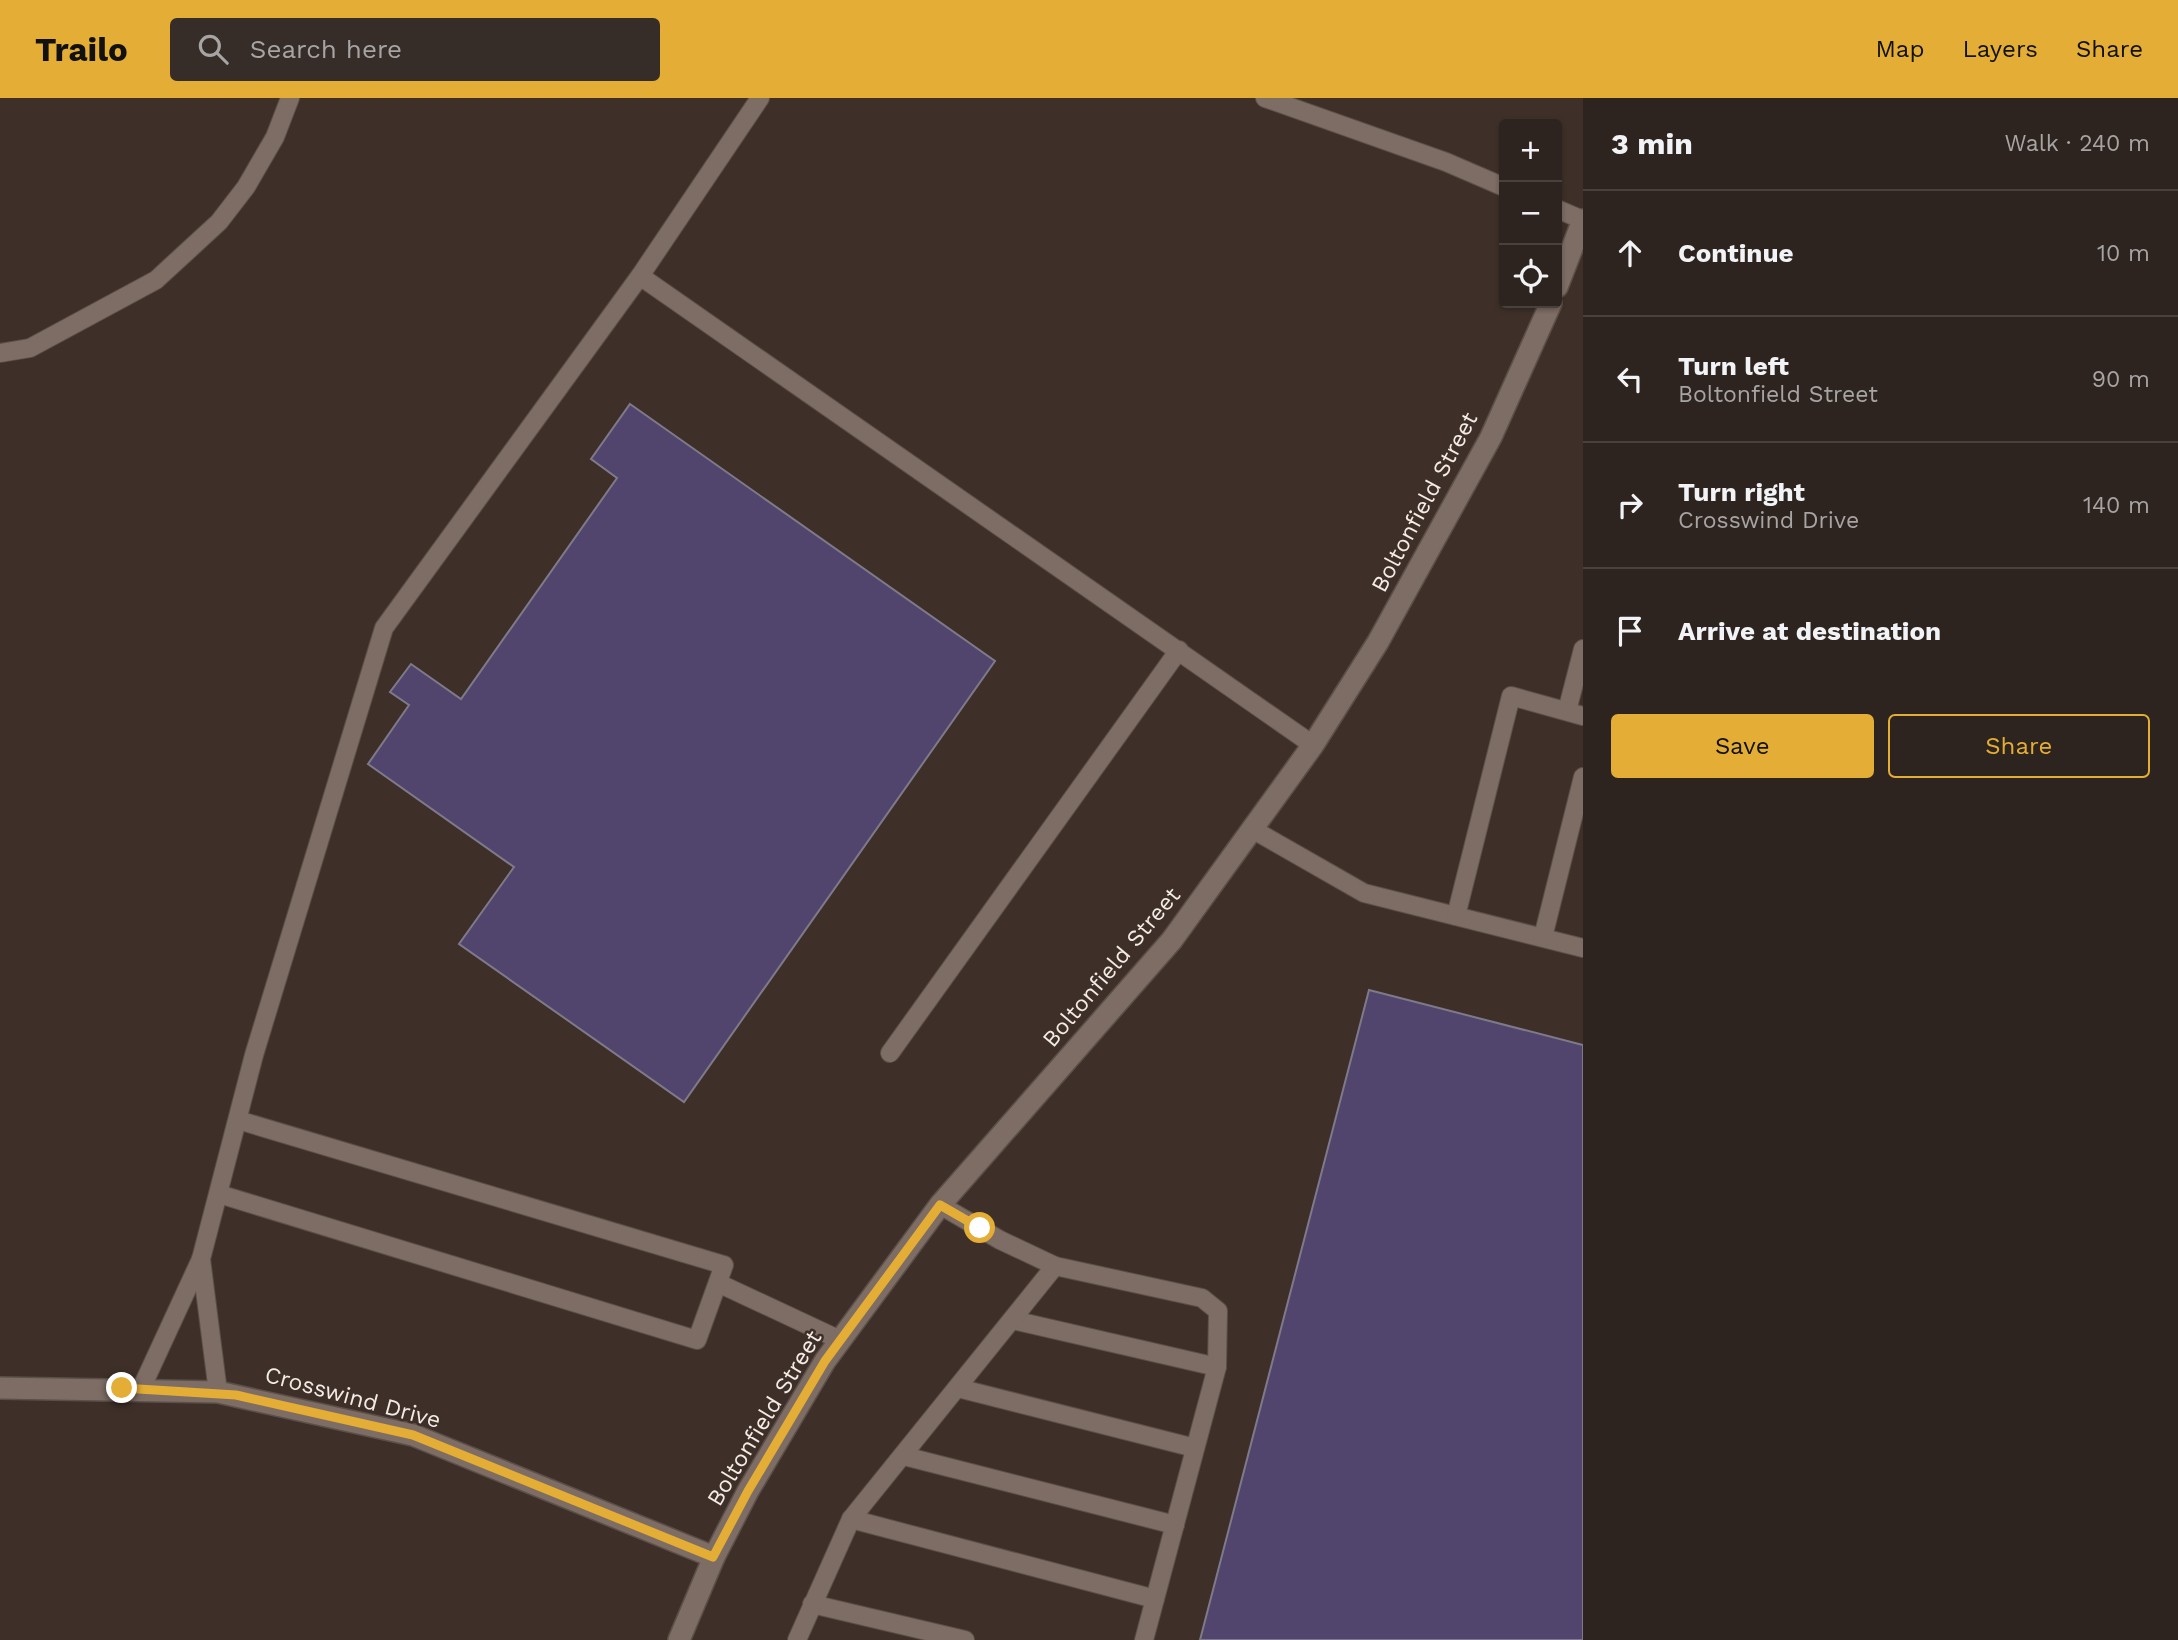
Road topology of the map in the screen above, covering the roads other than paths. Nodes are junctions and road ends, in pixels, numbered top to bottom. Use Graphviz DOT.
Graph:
graph roads {
  1 [pos="290,98"];
  2 [pos="760,98"];
  3 [pos="1265,98"];
  4 [pos="1499,185"];
  5 [pos="1562,211"];
  6 [pos="1583,220"];
  7 [pos="1562,274"];
  8 [pos="640,276"];
  9 [pos="1548,308"];
  10 [pos="0,353"];
  11 [pos="1583,649"];
  12 [pos="1179,650"];
  13 [pos="1575,713"];
  14 [pos="1314,745"];
  15 [pos="1583,777"];
  16 [pos="1252,829"];
  17 [pos="1456,916"];
  18 [pos="1543,937"];
  19 [pos="1583,948"];
  20 [pos="890,1053"];
  21 [pos="237,1120"];
  22 [pos="219,1194"];
  23 [pos="940,1205"];
  24 [pos="201,1259"];
  25 [pos="1055,1266"];
  26 [pos="718,1283"];
  27 [pos="1013,1320"];
  28 [pos="840,1340"];
  29 [pos="1217,1367"];
  30 [pos="0,1388"];
  31 [pos="958,1388"];
  32 [pos="141,1389"];
  33 [pos="218,1392"];
  34 [pos="1195,1448"];
  35 [pos="904,1456"];
  36 [pos="851,1519"];
  37 [pos="1175,1525"];
  38 [pos="713,1557"];
  39 [pos="1155,1599"];
  40 [pos="812,1604"];
  41 [pos="679,1640"];
  42 [pos="797,1640"];
  43 [pos="965,1640"];
  44 [pos="1144,1640"];
  1 -- 10 [label="lane"];
  2 -- 8 [label="lane"];
  3 -- 4 [label="lane"];
  5 -- 6 [label="lane"];
  6 -- 7 [label="street"];
  8 -- 12 [label="lane"];
  8 -- 21 [label="lane"];
  9 -- 14 [label="street, Boltonfield Street"];
  11 -- 13 [label="lane"];
  12 -- 14 [label="lane"];
  12 -- 20 [label="lane"];
  13 -- 17 [label="lane"];
  14 -- 16 [label="street, Boltonfield Street"];
  15 -- 18 [label="lane"];
  16 -- 17 [label="lane"];
  16 -- 23 [label="street, Boltonfield Street"];
  17 -- 18 [label="lane"];
  18 -- 19 [label="lane"];
  21 -- 22 [label="lane"];
  21 -- 26 [label="lane"];
  22 -- 24 [label="lane"];
  22 -- 26 [label="lane"];
  23 -- 25 [label="lane"];
  23 -- 28 [label="street, Boltonfield Street"];
  24 -- 32 [label="lane"];
  24 -- 33 [label="lane"];
  25 -- 27 [label="lane"];
  25 -- 29 [label="lane"];
  26 -- 28 [label="lane"];
  27 -- 29 [label="lane"];
  27 -- 31 [label="lane"];
  28 -- 38 [label="street, Boltonfield Street"];
  29 -- 34 [label="lane"];
  30 -- 32 [label="street, Crosswind Drive"];
  31 -- 34 [label="lane"];
  31 -- 35 [label="lane"];
  32 -- 33 [label="street, Crosswind Drive"];
  33 -- 38 [label="street, Crosswind Drive"];
  34 -- 37 [label="lane"];
  35 -- 36 [label="lane"];
  35 -- 37 [label="lane"];
  36 -- 39 [label="lane"];
  36 -- 40 [label="lane"];
  37 -- 39 [label="lane"];
  38 -- 41 [label="street, Boltonfield Street"];
  39 -- 44 [label="lane"];
  40 -- 42 [label="lane"];
  40 -- 43 [label="lane"];
}
